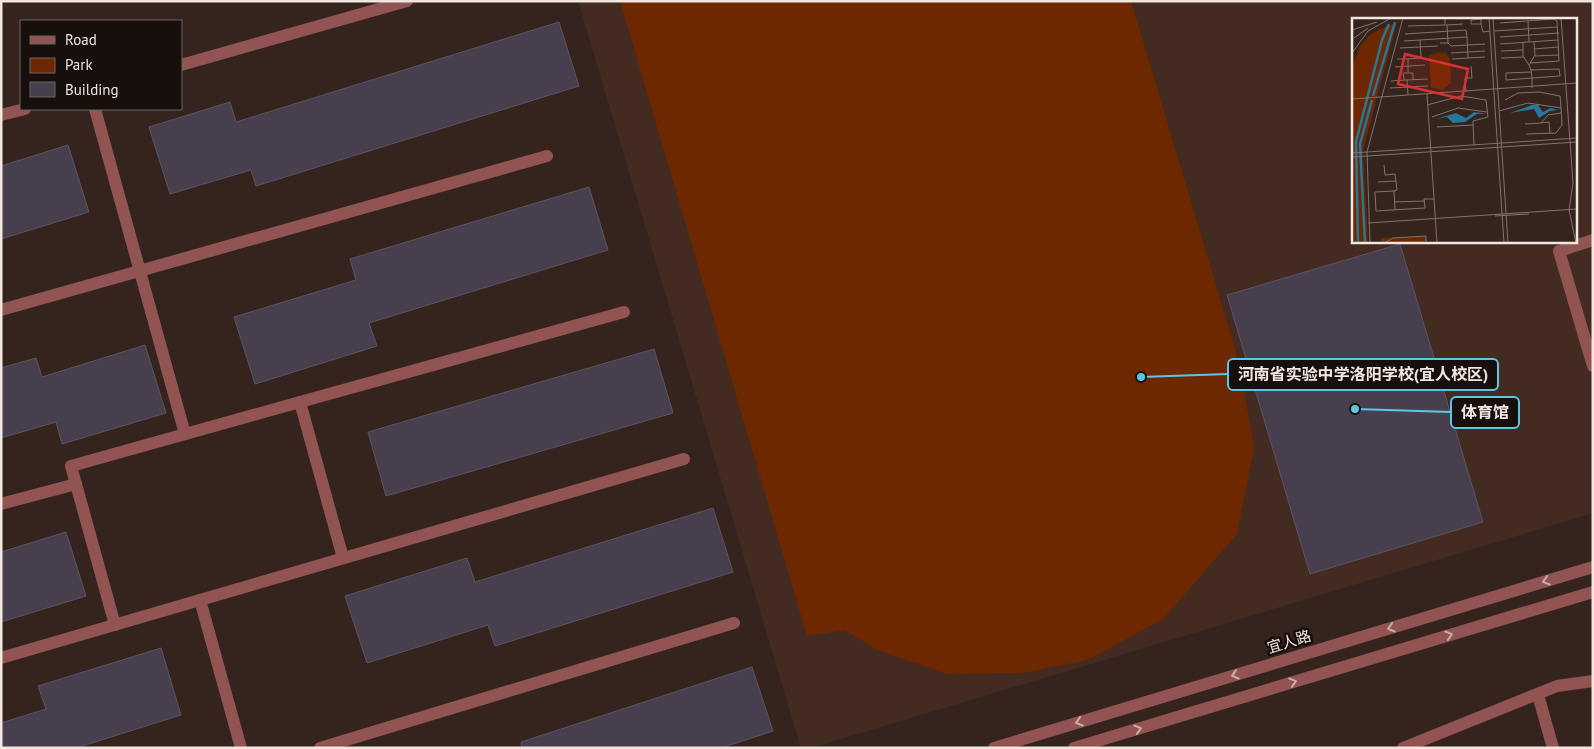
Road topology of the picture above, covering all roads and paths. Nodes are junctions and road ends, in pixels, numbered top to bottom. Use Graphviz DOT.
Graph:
graph roads {
  1 [pos="407,1"];
  2 [pos="182,65"];
  3 [pos="22,110"];
  4 [pos="95,110"];
  5 [pos="1,116"];
  6 [pos="547,156"];
  7 [pos="1593,240"];
  8 [pos="140,271"];
  9 [pos="1,310"];
  10 [pos="624,312"];
  11 [pos="1593,366"];
  12 [pos="300,402"];
  13 [pos="186,434"];
  14 [pos="684,459"];
  15 [pos="76,484"];
  16 [pos="1,504"];
  17 [pos="344,558"];
  18 [pos="1593,567"];
  19 [pos="1593,592"];
  20 [pos="200,600"];
  21 [pos="734,623"];
  22 [pos="115,625"];
  23 [pos="1,658"];
  24 [pos="1593,681"];
  25 [pos="1538,695"];
  26 [pos="241,748"];
  27 [pos="320,748"];
  28 [pos="994,748"];
  29 [pos="1074,748"];
  30 [pos="1403,748"];
  31 [pos="1553,748"];
  1 -- 2 [label="street"];
  3 -- 5 [label="street"];
  4 -- 8 [label="street"];
  6 -- 8 [label="street"];
  7 -- 11 [label="street"];
  8 -- 9 [label="street"];
  8 -- 13 [label="street"];
  10 -- 12 [label="street"];
  12 -- 13 [label="street"];
  12 -- 17 [label="street"];
  13 -- 15 [label="street"];
  14 -- 17 [label="street"];
  15 -- 16 [label="street"];
  15 -- 22 [label="street"];
  17 -- 20 [label="street"];
  18 -- 28 [label="street, 宜人路, one-way"];
  29 -- 19 [label="street, one-way"];
  20 -- 22 [label="street"];
  20 -- 26 [label="street"];
  21 -- 27 [label="street"];
  22 -- 23 [label="street"];
  24 -- 25 [label="street"];
  25 -- 30 [label="street"];
  25 -- 31 [label="street"];
}
